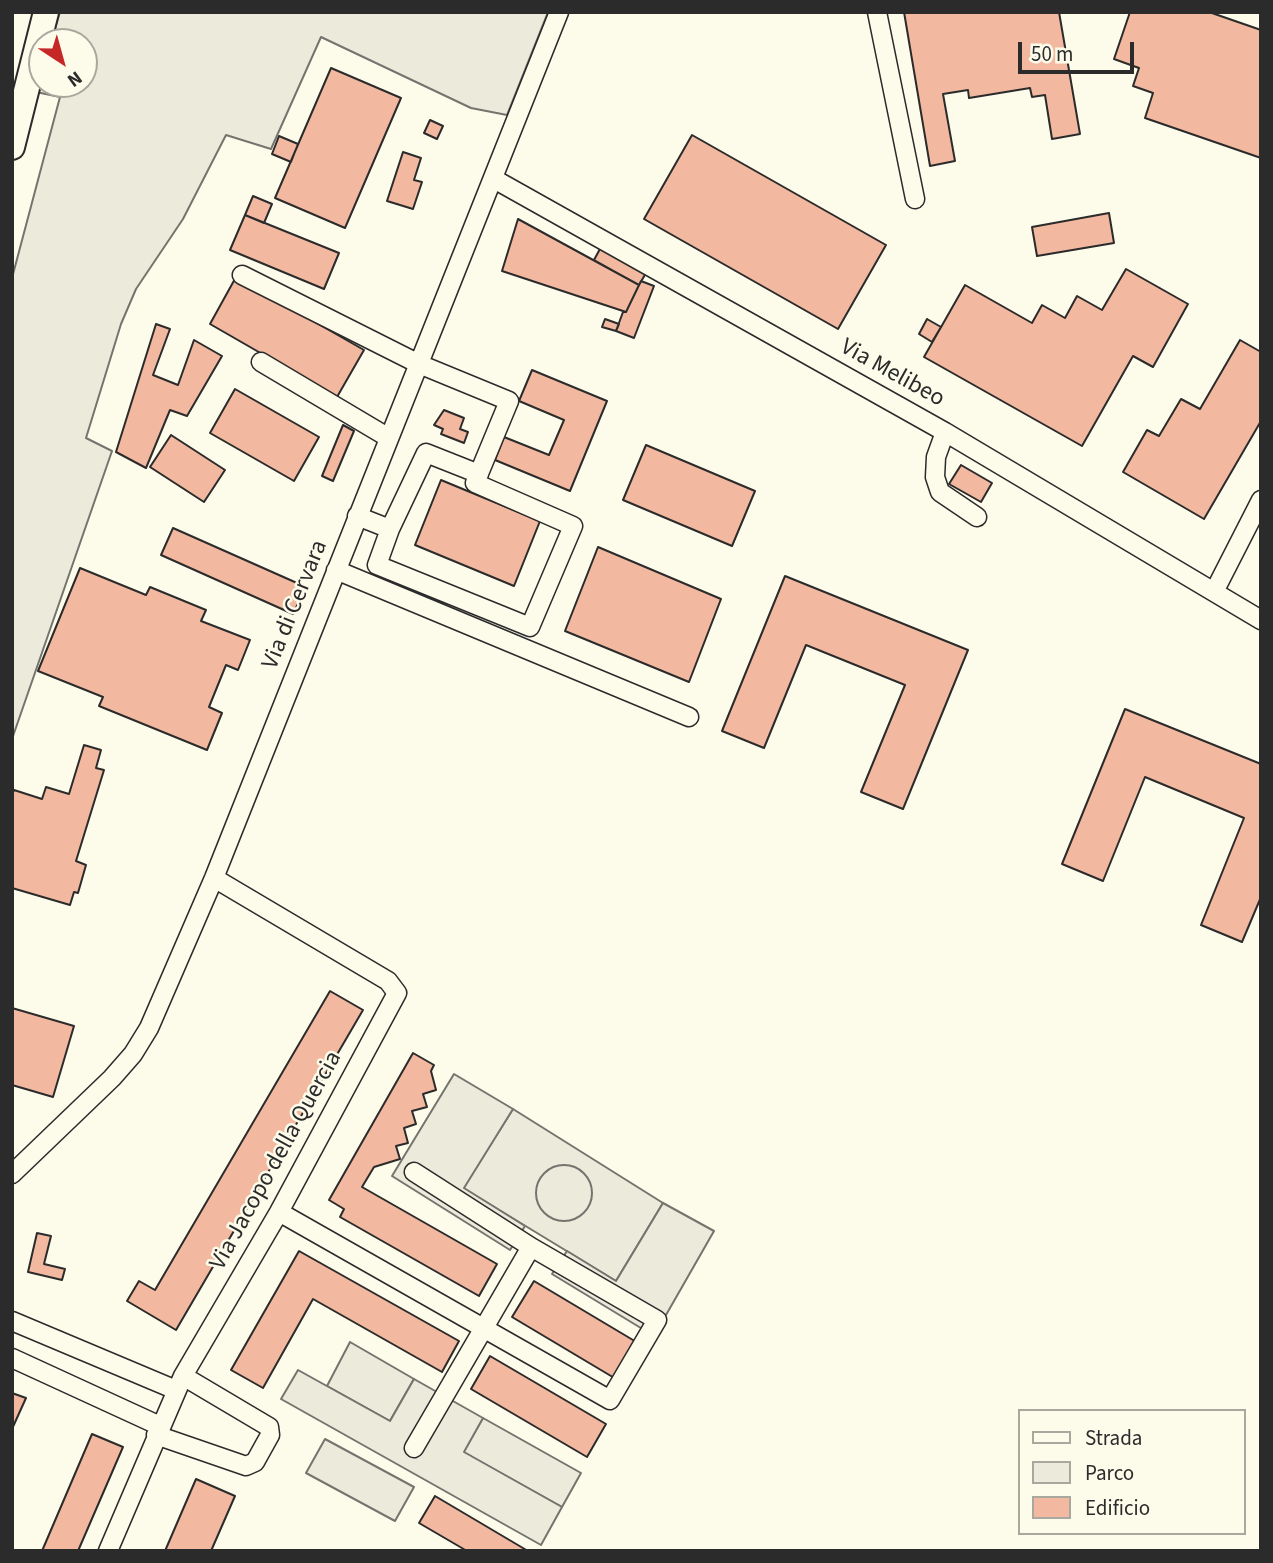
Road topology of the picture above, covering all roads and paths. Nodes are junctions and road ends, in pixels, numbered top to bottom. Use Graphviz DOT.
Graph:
graph roads {
  1 [pos="46,12"];
  2 [pos="559,12"];
  3 [pos="877,12"];
  4 [pos="12,147"];
  5 [pos="494,179"];
  6 [pos="915,199"];
  7 [pos="242,275"];
  8 [pos="261,362"];
  9 [pos="419,364"];
  10 [pos="945,432"];
  11 [pos="389,438"];
  12 [pos="479,474"];
  13 [pos="1261,500"];
  14 [pos="358,516"];
  15 [pos="977,517"];
  16 [pos="390,529"];
  17 [pos="336,570"];
  18 [pos="1214,592"];
  19 [pos="1261,620"];
  20 [pos="689,717"];
  21 [pos="215,878"];
  22 [pos="414,1172"];
  23 [pos="12,1174"];
  24 [pos="279,1212"];
  25 [pos="531,1247"];
  26 [pos="12,1321"];
  27 [pos="484,1328"];
  28 [pos="12,1358"];
  29 [pos="180,1383"];
  30 [pos="158,1431"];
  31 [pos="414,1448"];
  32 [pos="108,1551"];
  1 -- 4 [label="highway"];
  2 -- 5 [label="street, Via di Cervara"];
  3 -- 6 [label="street"];
  5 -- 9 [label="street, Via di Cervara"];
  5 -- 10 [label="street, Via Melibeo"];
  7 -- 9 [label="street"];
  8 -- 11 [label="street"];
  9 -- 11 [label="street, Via di Cervara"];
  9 -- 12 [label="street"];
  10 -- 15 [label="street"];
  10 -- 18 [label="street, Via Melibeo"];
  11 -- 14 [label="street, Via di Cervara"];
  12 -- 16 [label="street"];
  12 -- 16 [label="street"];
  13 -- 18 [label="street"];
  14 -- 16 [label="street"];
  14 -- 17 [label="street, Via di Cervara"];
  17 -- 20 [label="street"];
  17 -- 21 [label="street, Via di Cervara"];
  18 -- 19 [label="street, Via Melibeo"];
  21 -- 23 [label="street, Via di Cervara"];
  21 -- 24 [label="street, Via Jacopo della Quercia"];
  22 -- 25 [label="street"];
  24 -- 27 [label="street"];
  24 -- 29 [label="street, Via Jacopo della Quercia"];
  25 -- 27 [label="street"];
  25 -- 27 [label="street"];
  26 -- 29 [label="street"];
  27 -- 31 [label="street"];
  28 -- 30 [label="street"];
  29 -- 30 [label="street, Via Jacopo della Quercia"];
  29 -- 30 [label="street"];
  30 -- 32 [label="street, Via Jacopo della Quercia"];
}
